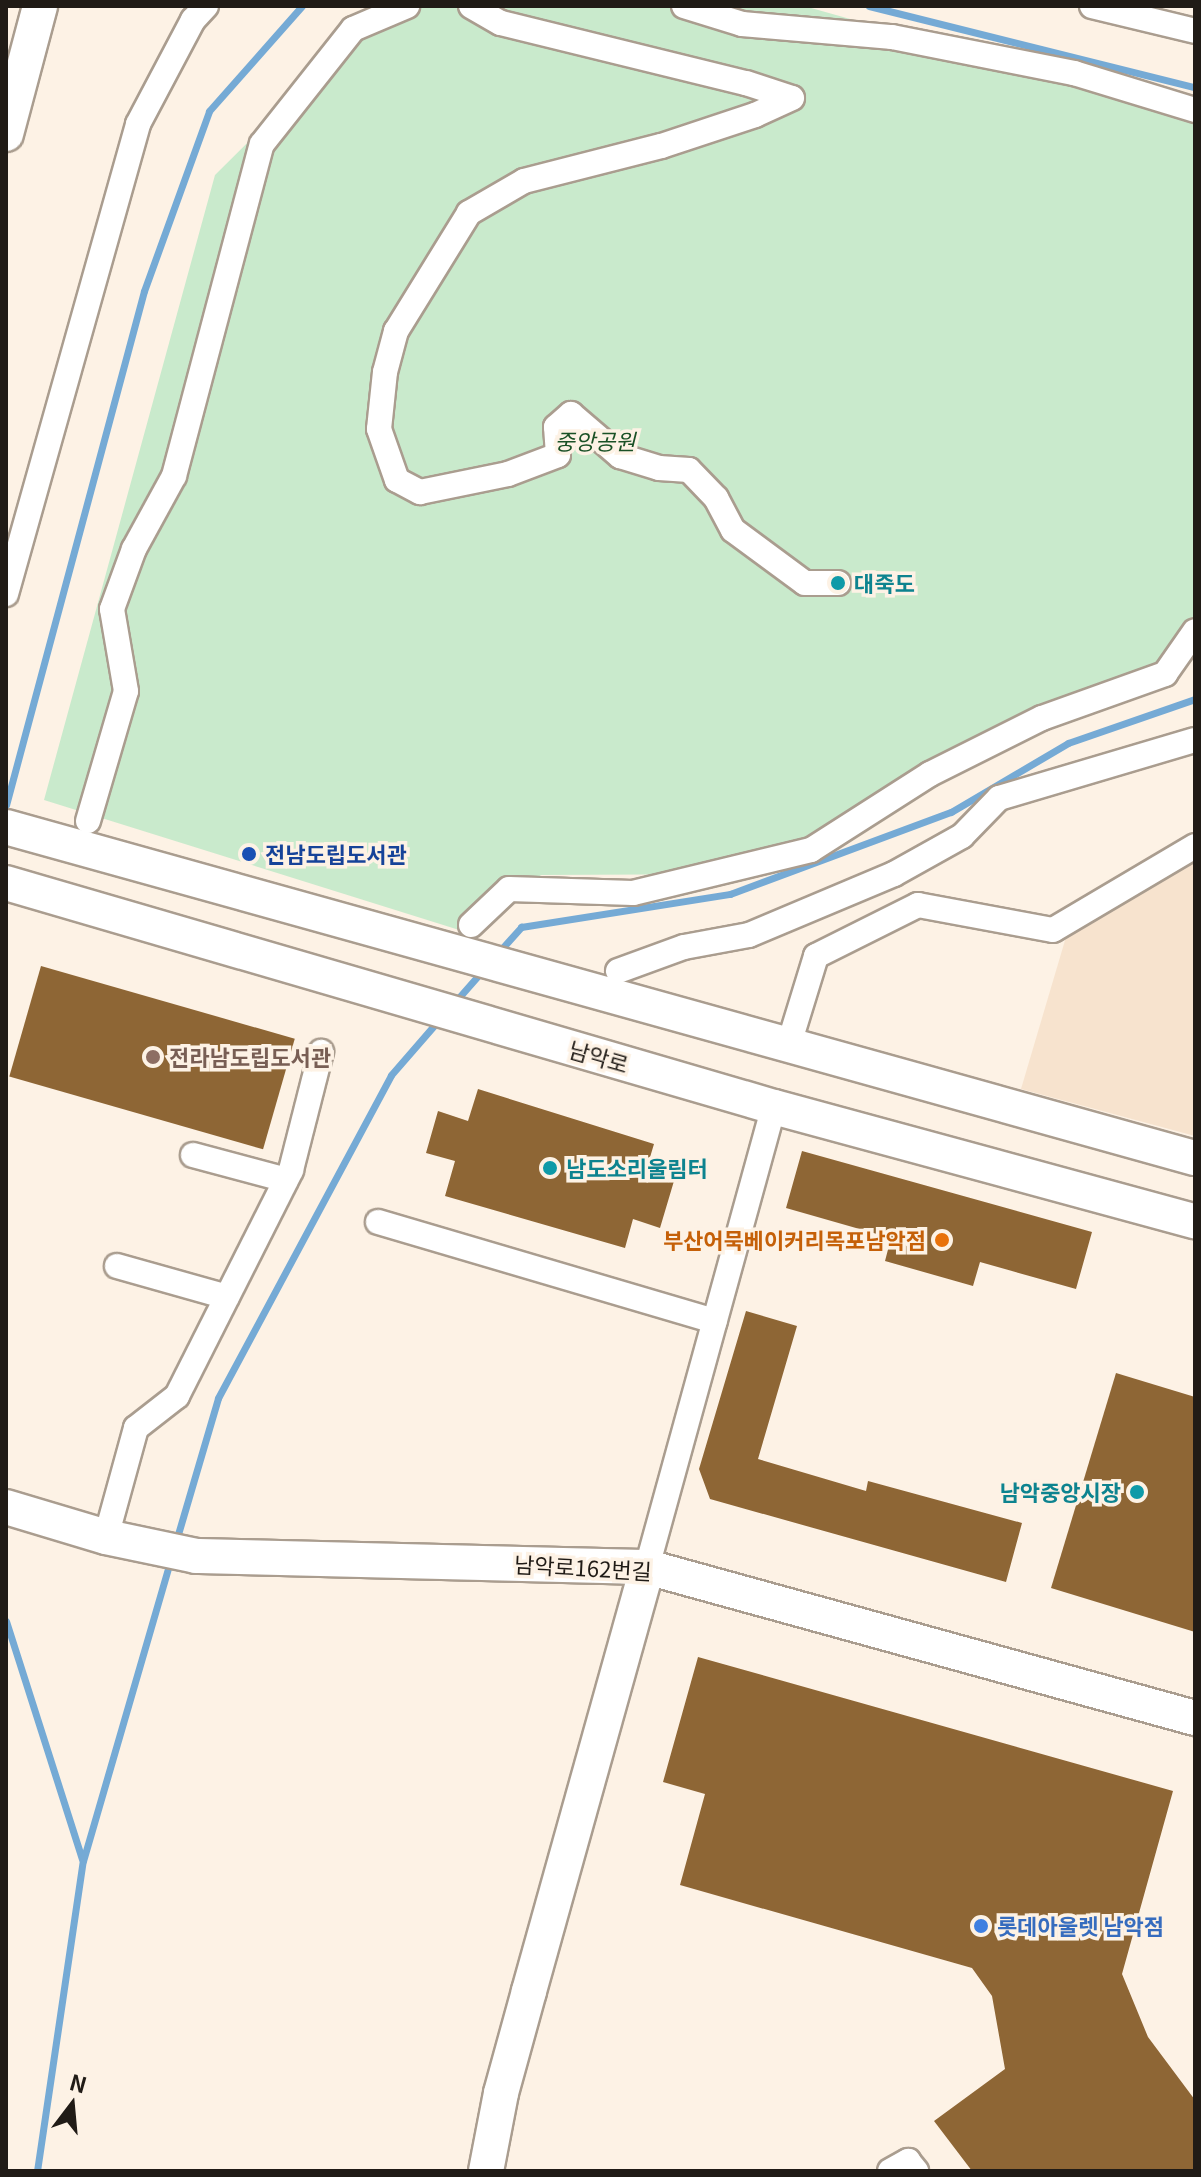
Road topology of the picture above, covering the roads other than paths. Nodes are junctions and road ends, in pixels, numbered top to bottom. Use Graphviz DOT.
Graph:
graph roads {
  1 [pos="40,6"];
  2 [pos="206,6"];
  3 [pos="407,6"];
  4 [pos="471,6"];
  5 [pos="684,6"];
  6 [pos="1092,6"];
  7 [pos="1195,31"];
  8 [pos="1195,110"];
  9 [pos="6,134"];
  10 [pos="838,583"];
  11 [pos="6,594"];
  12 [pos="1195,631"];
  13 [pos="1195,740"];
  14 [pos="88,821"];
  15 [pos="20,831"];
  16 [pos="1195,846"];
  17 [pos="6,883"];
  18 [pos="471,925"];
  19 [pos="618,971"];
  20 [pos="789,1044"];
  21 [pos="321,1052"];
  22 [pos="774,1107"];
  23 [pos="193,1155"];
  24 [pos="1195,1158"];
  25 [pos="286,1180"];
  26 [pos="1195,1221"];
  27 [pos="378,1222"];
  28 [pos="117,1266"];
  29 [pos="227,1297"];
  30 [pos="715,1321"];
  31 [pos="20,1511"];
  32 [pos="114,1538"];
  33 [pos="647,1567"];
  34 [pos="1195,1718"];
  35 [pos="486,2171"];
  36 [pos="890,2171"];
  37 [pos="916,2171"];
  1 -- 9 [label="street"];
  2 -- 11 [label="street"];
  3 -- 14 [label="street"];
  4 -- 10 [label="street"];
  5 -- 8 [label="street"];
  6 -- 7 [label="street"];
  12 -- 18 [label="street"];
  13 -- 19 [label="street"];
  15 -- 20 [label="street"];
  16 -- 20 [label="street"];
  17 -- 22 [label="street, 남악로"];
  20 -- 24 [label="street"];
  21 -- 25 [label="street"];
  22 -- 26 [label="street, 남악로"];
  22 -- 30 [label="street"];
  23 -- 25 [label="street"];
  25 -- 29 [label="street"];
  27 -- 30 [label="street"];
  28 -- 29 [label="street"];
  29 -- 32 [label="street"];
  30 -- 33 [label="street"];
  31 -- 32 [label="street, 남악로162번길"];
  32 -- 33 [label="street, 남악로162번길"];
  33 -- 34 [label="street, 남악로162번길"];
  33 -- 35 [label="street"];
  36 -- 37 [label="street"];
}
